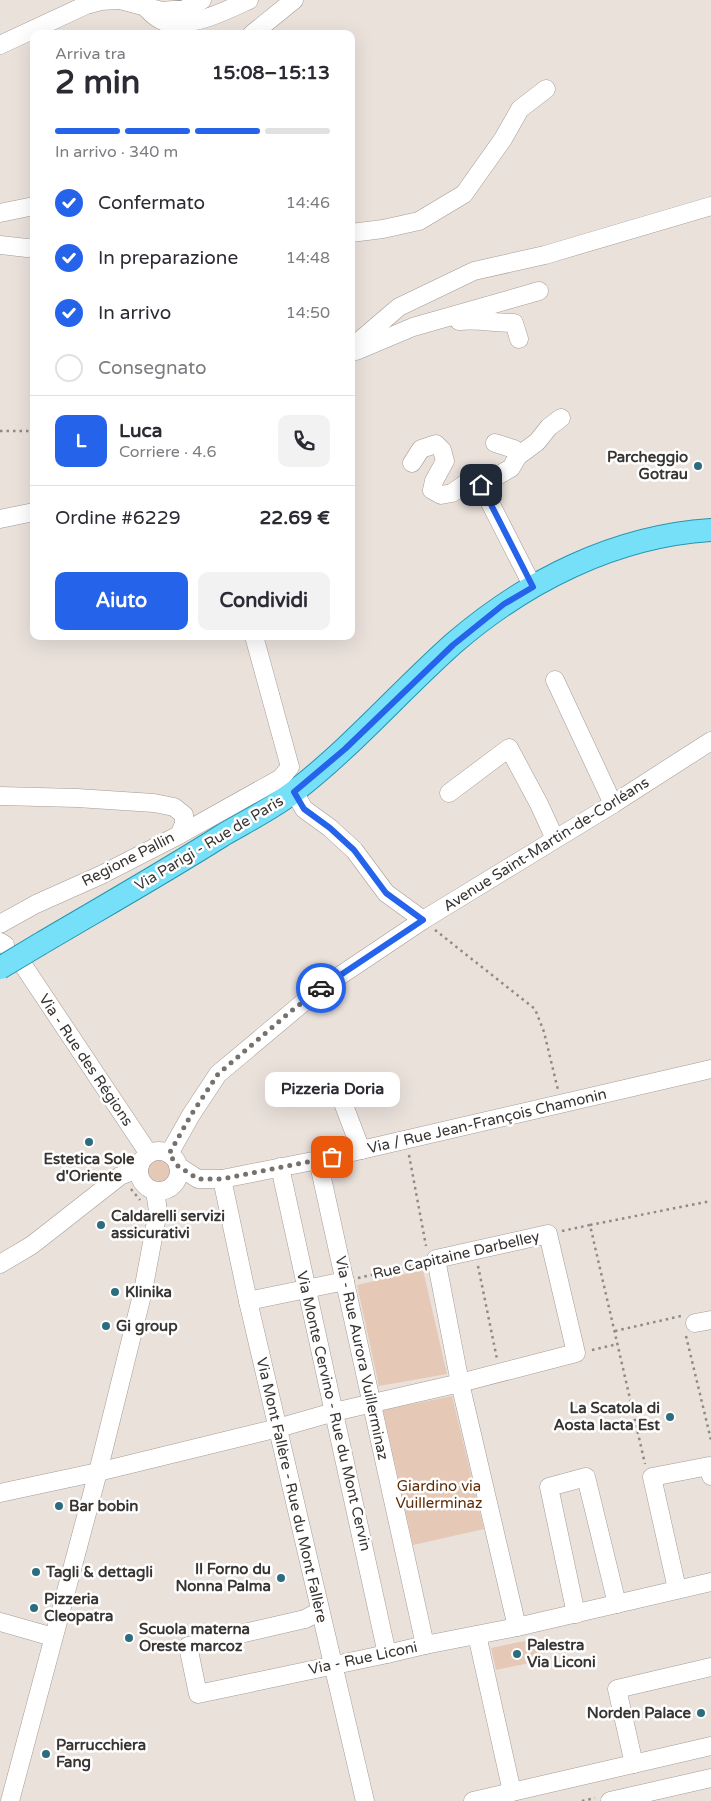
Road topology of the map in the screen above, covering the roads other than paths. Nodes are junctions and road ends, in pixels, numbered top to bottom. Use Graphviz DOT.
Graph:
graph roads {
  1 [pos="116,0"];
  2 [pos="120,0"];
  3 [pos="202,0"];
  4 [pos="250,0"];
  5 [pos="294,0"];
  6 [pos="144,6"];
  7 [pos="32,30"];
  8 [pos="257,30"];
  9 [pos="30,31"];
  10 [pos="0,45"];
  11 [pos="546,89"];
  12 [pos="711,206"];
  13 [pos="30,207"];
  14 [pos="0,213"];
  15 [pos="355,232"];
  16 [pos="0,245"];
  17 [pos="30,248"];
  18 [pos="539,291"];
  19 [pos="432,322"];
  20 [pos="519,340"];
  21 [pos="355,345"];
  22 [pos="355,351"];
  23 [pos="561,418"];
  24 [pos="495,443"];
  25 [pos="518,456"];
  26 [pos="412,463"];
  27 [pos="481,485"];
  28 [pos="30,513"];
  29 [pos="0,519"];
  30 [pos="711,530"];
  31 [pos="533,587"];
  32 [pos="255,640"];
  33 [pos="555,680"];
  34 [pos="711,741"];
  35 [pos="294,792"];
  36 [pos="449,793"];
  37 [pos="0,796"];
  38 [pos="613,804"];
  39 [pos="179,835"];
  40 [pos="555,839"];
  41 [pos="423,920"];
  42 [pos="0,924"];
  43 [pos="23,965"];
  44 [pos="0,968"];
  45 [pos="711,1069"];
  46 [pos="323,1082"];
  47 [pos="361,1150"];
  48 [pos="144,1159"];
  49 [pos="174,1160"];
  50 [pos="318,1160"];
  51 [pos="280,1168"];
  52 [pos="222,1179"];
  53 [pos="154,1191"];
  54 [pos="0,1264"];
  55 [pos="345,1280"];
  56 [pos="306,1288"];
  57 [pos="248,1301"];
  58 [pos="460,1383"];
  59 [pos="372,1402"];
  60 [pos="334,1412"];
  61 [pos="278,1428"];
  62 [pos="98,1472"];
  63 [pos="711,1476"];
  64 [pos="0,1493"];
  65 [pos="711,1582"];
  66 [pos="677,1589"];
  67 [pos="617,1604"];
  68 [pos="320,1611"];
  69 [pos="576,1614"];
  70 [pos="0,1622"];
  71 [pos="517,1627"];
  72 [pos="477,1635"];
  73 [pos="53,1637"];
  74 [pos="425,1645"];
  75 [pos="387,1654"];
  76 [pos="333,1665"];
  77 [pos="711,1667"];
  78 [pos="711,1746"];
  79 [pos="634,1764"];
  80 [pos="711,1778"];
  81 [pos="512,1792"];
  82 [pos="10,1801"];
  83 [pos="365,1801"];
  84 [pos="473,1801"];
  85 [pos="610,1801"];
  1 -- 7 [label="street"];
  2 -- 6 [label="street"];
  3 -- 6 [label="street"];
  4 -- 6 [label="street"];
  5 -- 8 [label="street"];
  9 -- 10 [label="street"];
  11 -- 15 [label="street"];
  12 -- 21 [label="street"];
  13 -- 14 [label="street"];
  16 -- 17 [label="street"];
  18 -- 19 [label="street"];
  19 -- 20 [label="street"];
  19 -- 22 [label="street"];
  23 -- 25 [label="street"];
  24 -- 25 [label="street"];
  25 -- 27 [label="street"];
  26 -- 27 [label="street"];
  27 -- 31 [label="street"];
  28 -- 29 [label="street"];
  30 -- 31 [label="main road, Via Parigi - Rue de Paris"];
  31 -- 35 [label="main road, Via Parigi - Rue de Paris"];
  32 -- 39 [label="street"];
  33 -- 38 [label="street"];
  34 -- 38 [label="street, Avenue Saint-Martin-de-Corléans"];
  35 -- 41 [label="street"];
  35 -- 44 [label="main road, Via Parigi - Rue de Paris, bridge"];
  36 -- 40 [label="street"];
  37 -- 39 [label="street, Regione Pallin"];
  38 -- 40 [label="street, Avenue Saint-Martin-de-Corléans"];
  39 -- 42 [label="street, Regione Pallin"];
  40 -- 41 [label="street, Avenue Saint-Martin-de-Corléans"];
  41 -- 49 [label="street, Avenue Saint-Martin-de-Corléans"];
  43 -- 48 [label="street, Via - Rue des Régions"];
  45 -- 47 [label="street, Via / Rue Jean-François Chamonin"];
  46 -- 47 [label="street"];
  47 -- 50 [label="street, Via / Rue Jean-François Chamonin"];
  48 -- 49 [label="street"];
  48 -- 53 [label="street"];
  48 -- 54 [label="street"];
  49 -- 52 [label="street, Via / Rue Jean-François Chamonin"];
  49 -- 53 [label="street"];
  50 -- 51 [label="street, Via / Rue Jean-François Chamonin"];
  50 -- 55 [label="street, Via - Rue Aurora Vuillerminaz"];
  51 -- 52 [label="street, Via / Rue Jean-François Chamonin"];
  51 -- 56 [label="street, Via Monte Cervino - Rue du Mont Cervin"];
  52 -- 57 [label="street, Via Mont Fallère - Rue du Mont Fallère"];
  53 -- 62 [label="street"];
  55 -- 56 [label="street"];
  55 -- 59 [label="street, Via - Rue Aurora Vuillerminaz"];
  56 -- 57 [label="street"];
  56 -- 60 [label="street, Via Monte Cervino - Rue du Mont Cervin"];
  57 -- 61 [label="street, Via Mont Fallère - Rue du Mont Fallère"];
  58 -- 58 [label="street, Rue Capitaine Darbelley"];
  58 -- 59 [label="street"];
  58 -- 71 [label="street"];
  59 -- 60 [label="street"];
  59 -- 74 [label="street, Via - Rue Aurora Vuillerminaz"];
  60 -- 61 [label="street"];
  60 -- 75 [label="street, Via Monte Cervino - Rue du Mont Cervin"];
  61 -- 62 [label="street"];
  61 -- 68 [label="street, Via Mont Fallère - Rue du Mont Fallère"];
  62 -- 64 [label="street"];
  62 -- 73 [label="street"];
  63 -- 66 [label="street"];
  65 -- 66 [label="street, Via - Rue Liconi"];
  66 -- 67 [label="street, Via - Rue Liconi"];
  67 -- 69 [label="street, Via - Rue Liconi"];
  67 -- 69 [label="street"];
  68 -- 76 [label="street, Via Mont Fallère - Rue du Mont Fallère"];
  68 -- 76 [label="street, Via - Rue Liconi"];
  69 -- 71 [label="street, Via - Rue Liconi"];
  70 -- 73 [label="street"];
  71 -- 72 [label="street, Via - Rue Liconi"];
  72 -- 74 [label="street, Via - Rue Liconi"];
  72 -- 81 [label="street"];
  73 -- 82 [label="street"];
  74 -- 75 [label="street, Via - Rue Liconi"];
  75 -- 76 [label="street, Via - Rue Liconi"];
  76 -- 83 [label="street, Via Mont Fallère - Rue du Mont Fallère"];
  77 -- 79 [label="street"];
  78 -- 79 [label="street"];
  79 -- 81 [label="street"];
  80 -- 85 [label="street"];
  81 -- 84 [label="street"];
}
